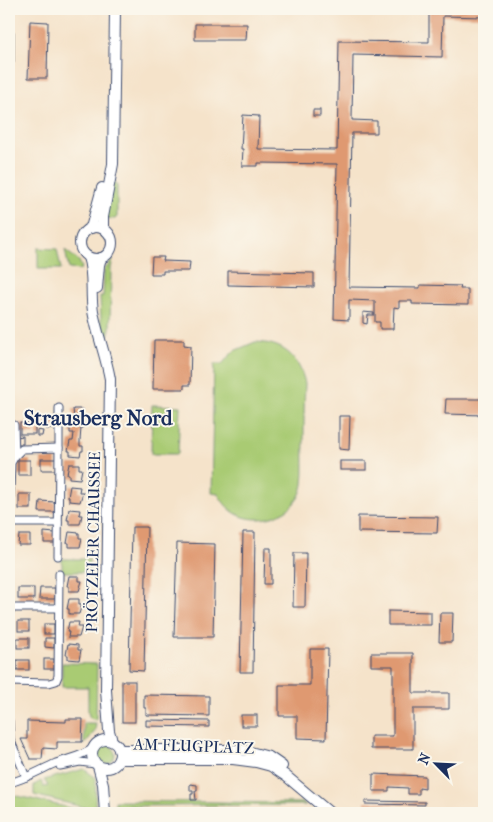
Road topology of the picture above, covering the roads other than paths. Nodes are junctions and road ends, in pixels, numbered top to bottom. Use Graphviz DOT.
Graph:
graph roads {
  1 [pos="115,9"];
  2 [pos="112,156"];
  3 [pos="91,228"];
  4 [pos="103,229"];
  5 [pos="88,257"];
  6 [pos="101,258"];
  7 [pos="100,336"];
  8 [pos="59,408"];
  9 [pos="14,425"];
  10 [pos="59,448"];
  11 [pos="12,461"];
  12 [pos="9,523"];
  13 [pos="58,523"];
  14 [pos="58,556"];
  15 [pos="59,574"];
  16 [pos="9,608"];
  17 [pos="58,608"];
  18 [pos="9,682"];
  19 [pos="106,690"];
  20 [pos="9,721"];
  21 [pos="112,741"];
  22 [pos="96,745"];
  23 [pos="119,754"];
  24 [pos="97,765"];
  25 [pos="112,767"];
  26 [pos="42,771"];
  27 [pos="26,777"];
  28 [pos="9,783"];
  29 [pos="105,813"];
  30 [pos="330,813"];
  1 -- 2 [label="main road, PRÖTZELER CHAUSSEE"];
  2 -- 3 [label="main road, PRÖTZELER CHAUSSEE"];
  2 -- 4 [label="main road, PRÖTZELER CHAUSSEE"];
  3 -- 4 [label="main road"];
  3 -- 5 [label="main road, PRÖTZELER CHAUSSEE"];
  4 -- 6 [label="main road, PRÖTZELER CHAUSSEE"];
  5 -- 6 [label="main road"];
  5 -- 7 [label="main road, PRÖTZELER CHAUSSEE"];
  6 -- 7 [label="main road, PRÖTZELER CHAUSSEE"];
  7 -- 19 [label="main road, PRÖTZELER CHAUSSEE"];
  8 -- 10 [label="street"];
  9 -- 11 [label="street"];
  10 -- 11 [label="street"];
  10 -- 13 [label="street"];
  11 -- 12 [label="street"];
  12 -- 13 [label="street"];
  13 -- 14 [label="street"];
  15 -- 17 [label="street"];
  16 -- 17 [label="street"];
  17 -- 18 [label="street"];
  19 -- 21 [label="main road, PRÖTZELER CHAUSSEE"];
  19 -- 22 [label="main road, PRÖTZELER CHAUSSEE"];
  20 -- 27 [label="street"];
  21 -- 22 [label="main road"];
  21 -- 23 [label="main road, PRÖTZELER CHAUSSEE"];
  22 -- 24 [label="main road, PRÖTZELER CHAUSSEE"];
  22 -- 26 [label="street"];
  23 -- 25 [label="main road"];
  23 -- 30 [label="main road, AM FLUGPLATZ"];
  24 -- 25 [label="main road"];
  24 -- 26 [label="street"];
  24 -- 29 [label="main road, PRÖTZELER CHAUSSEE"];
  25 -- 29 [label="main road, PRÖTZELER CHAUSSEE"];
  26 -- 27 [label="street"];
  27 -- 28 [label="street"];
}
